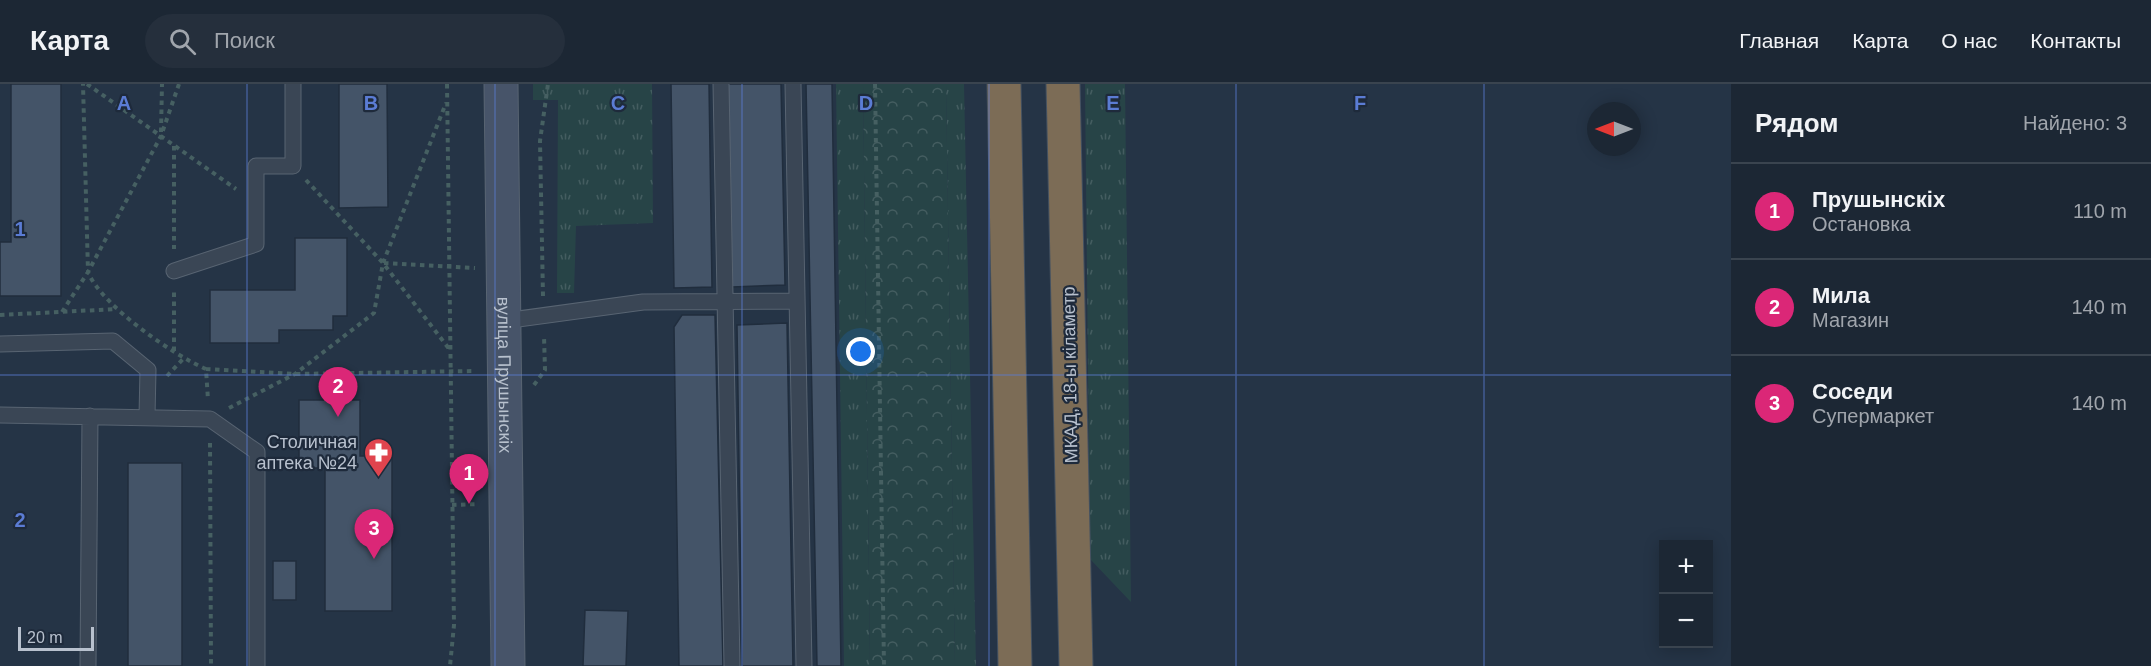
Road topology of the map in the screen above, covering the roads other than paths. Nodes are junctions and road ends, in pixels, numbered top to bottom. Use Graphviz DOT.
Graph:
graph roads {
  1 [pos="293,84"];
  2 [pos="501,84"];
  3 [pos="721,84"];
  4 [pos="793,84"];
  5 [pos="1004,84"];
  6 [pos="1063,84"];
  7 [pos="174,270"];
  8 [pos="725,302"];
  9 [pos="797,302"];
  10 [pos="504,321"];
  11 [pos="0,344"];
  12 [pos="0,415"];
  13 [pos="90,416"];
  14 [pos="147,416"];
  15 [pos="88,666"];
  16 [pos="257,666"];
  17 [pos="508,666"];
  18 [pos="732,666"];
  19 [pos="804,666"];
  20 [pos="1015,666"];
  21 [pos="1076,666"];
  1 -- 7 [label="lane"];
  2 -- 10 [label="street, вуліца Прушынскіх"];
  3 -- 8 [label="lane"];
  4 -- 9 [label="lane"];
  5 -- 20 [label="highway"];
  6 -- 21 [label="highway, МКАД, 18-ы кіламетр"];
  8 -- 9 [label="lane"];
  8 -- 10 [label="lane"];
  8 -- 18 [label="lane"];
  9 -- 19 [label="lane"];
  10 -- 17 [label="street, вуліца Прушынскіх"];
  11 -- 14 [label="lane"];
  12 -- 13 [label="lane"];
  13 -- 14 [label="lane"];
  13 -- 15 [label="lane"];
  14 -- 16 [label="lane"];
}
